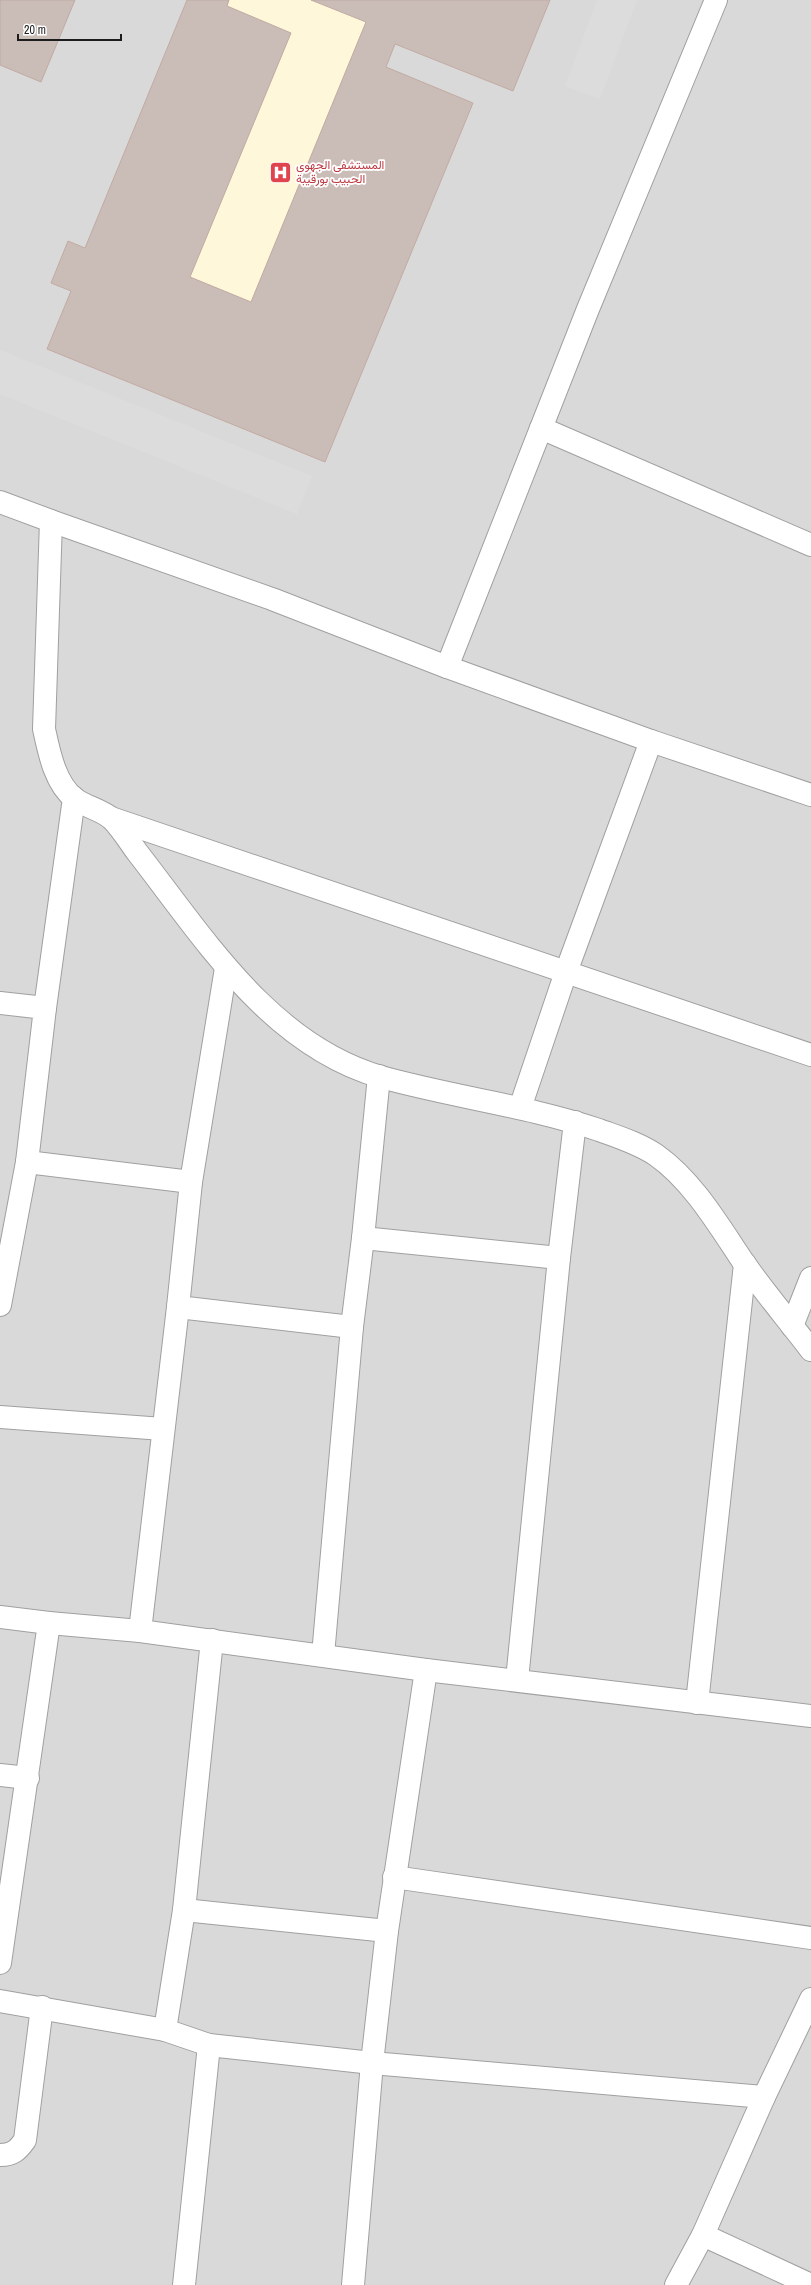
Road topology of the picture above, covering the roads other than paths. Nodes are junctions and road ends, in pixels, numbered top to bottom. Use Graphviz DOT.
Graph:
graph roads {
  1 [pos="716,0"];
  2 [pos="541,428"];
  3 [pos="0,502"];
  4 [pos="51,520"];
  5 [pos="811,545"];
  6 [pos="447,667"];
  7 [pos="651,741"];
  8 [pos="811,795"];
  9 [pos="74,798"];
  10 [pos="111,818"];
  11 [pos="226,968"];
  12 [pos="566,972"];
  13 [pos="0,1003"];
  14 [pos="45,1008"];
  15 [pos="811,1055"];
  16 [pos="379,1076"];
  17 [pos="520,1108"];
  18 [pos="575,1122"];
  19 [pos="27,1162"];
  20 [pos="191,1182"];
  21 [pos="363,1238"];
  22 [pos="559,1258"];
  23 [pos="745,1264"];
  24 [pos="811,1278"];
  25 [pos="0,1305"];
  26 [pos="178,1307"];
  27 [pos="792,1326"];
  28 [pos="352,1327"];
  29 [pos="811,1350"];
  30 [pos="0,1417"];
  31 [pos="163,1429"];
  32 [pos="0,1617"];
  33 [pos="49,1623"];
  34 [pos="140,1631"];
  35 [pos="212,1640"];
  36 [pos="322,1655"];
  37 [pos="426,1670"];
  38 [pos="518,1680"];
  39 [pos="697,1703"];
  40 [pos="811,1716"];
  41 [pos="0,1775"];
  42 [pos="28,1778"];
  43 [pos="394,1877"];
  44 [pos="184,1910"];
  45 [pos="387,1931"];
  46 [pos="811,1938"];
  47 [pos="0,1963"];
  48 [pos="811,1999"];
  49 [pos="0,2001"];
  50 [pos="42,2007"];
  51 [pos="166,2030"];
  52 [pos="209,2046"];
  53 [pos="372,2063"];
  54 [pos="764,2097"];
  55 [pos="0,2155"];
  56 [pos="703,2235"];
  57 [pos="184,2285"];
  58 [pos="353,2285"];
  59 [pos="676,2285"];
  60 [pos="811,2285"];
  1 -- 2 [label="street"];
  2 -- 5 [label="street"];
  2 -- 6 [label="street"];
  3 -- 4 [label="street"];
  4 -- 6 [label="street"];
  4 -- 9 [label="street"];
  6 -- 7 [label="street"];
  7 -- 8 [label="street"];
  7 -- 12 [label="street"];
  9 -- 10 [label="street"];
  9 -- 14 [label="street"];
  10 -- 11 [label="street"];
  10 -- 12 [label="street"];
  11 -- 16 [label="street"];
  11 -- 20 [label="street"];
  12 -- 15 [label="street"];
  12 -- 17 [label="street"];
  13 -- 14 [label="street"];
  14 -- 19 [label="street"];
  16 -- 17 [label="street"];
  16 -- 21 [label="street"];
  17 -- 18 [label="street"];
  18 -- 22 [label="street"];
  18 -- 23 [label="street"];
  19 -- 20 [label="street"];
  19 -- 25 [label="street"];
  20 -- 26 [label="street"];
  21 -- 22 [label="street"];
  21 -- 28 [label="street"];
  22 -- 38 [label="street"];
  23 -- 27 [label="street"];
  23 -- 39 [label="street"];
  24 -- 27 [label="street"];
  26 -- 28 [label="street"];
  26 -- 31 [label="street"];
  27 -- 29 [label="street"];
  28 -- 36 [label="street"];
  30 -- 31 [label="street"];
  31 -- 34 [label="street"];
  32 -- 33 [label="street"];
  33 -- 34 [label="street"];
  33 -- 42 [label="street"];
  34 -- 35 [label="street"];
  35 -- 36 [label="street"];
  35 -- 44 [label="street"];
  36 -- 37 [label="street"];
  37 -- 38 [label="street"];
  37 -- 43 [label="street"];
  38 -- 39 [label="street"];
  39 -- 40 [label="street"];
  41 -- 42 [label="street"];
  42 -- 47 [label="street"];
  43 -- 45 [label="street"];
  43 -- 46 [label="street"];
  44 -- 45 [label="street"];
  44 -- 51 [label="street"];
  45 -- 53 [label="street"];
  48 -- 54 [label="street"];
  49 -- 50 [label="street"];
  50 -- 51 [label="street"];
  50 -- 55 [label="street"];
  51 -- 52 [label="street"];
  52 -- 53 [label="street"];
  52 -- 57 [label="street"];
  53 -- 54 [label="street"];
  53 -- 58 [label="street"];
  54 -- 56 [label="street"];
  56 -- 59 [label="street"];
  56 -- 60 [label="street"];
}
